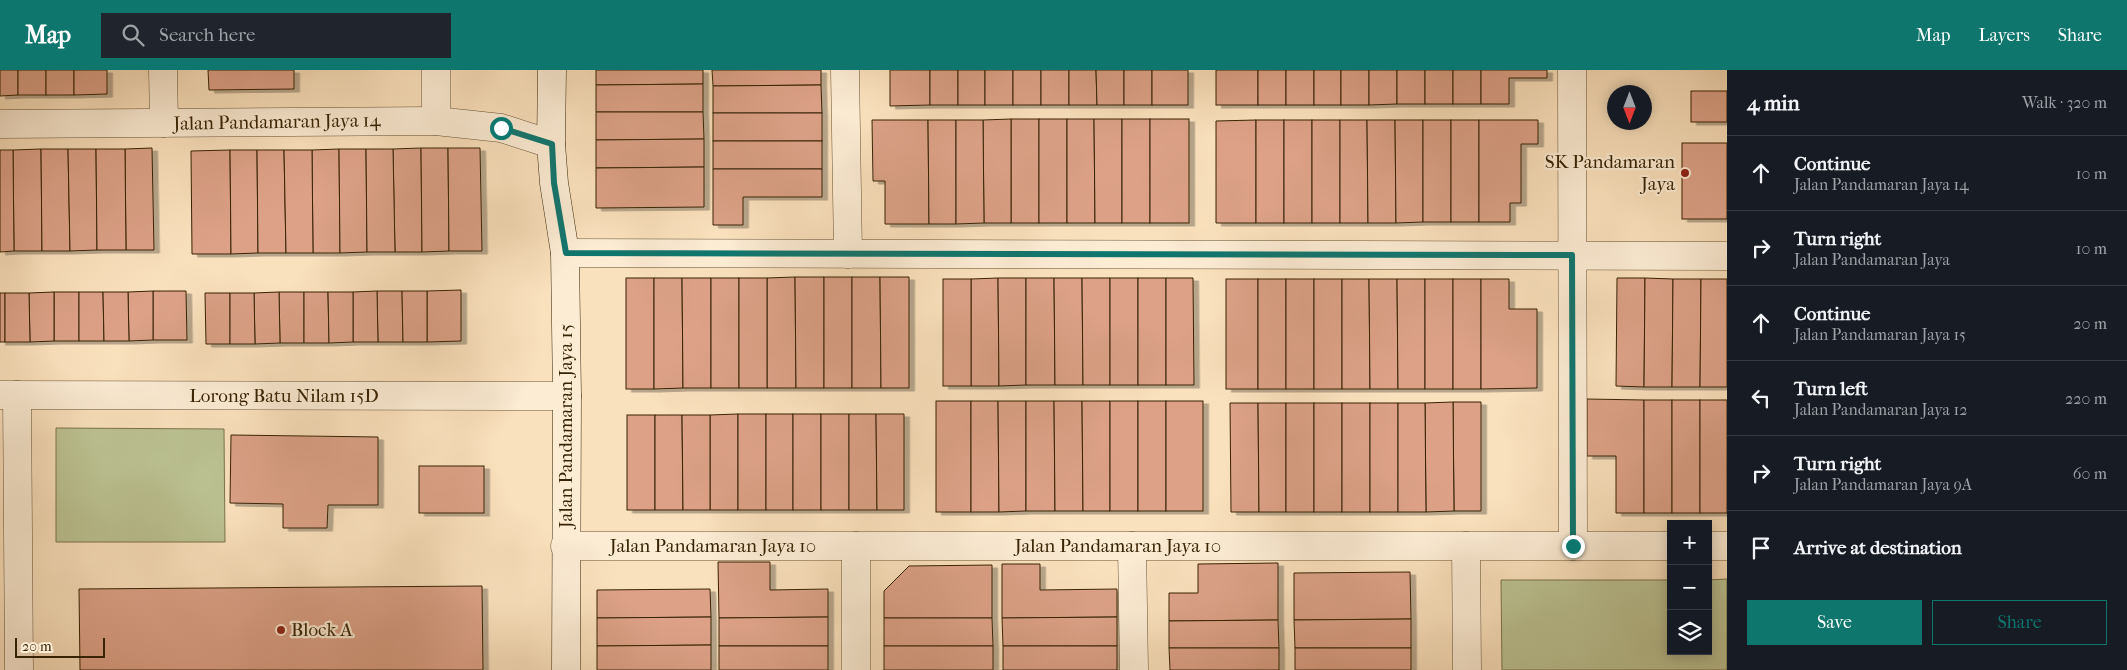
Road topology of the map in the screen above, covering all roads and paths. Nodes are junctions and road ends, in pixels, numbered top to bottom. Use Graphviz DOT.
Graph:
graph roads {
  1 [pos="163,70"];
  2 [pos="436,70"];
  3 [pos="552,70"];
  4 [pos="844,70"];
  5 [pos="1572,70"];
  6 [pos="436,121"];
  7 [pos="164,123"];
  8 [pos="0,124"];
  9 [pos="552,144"];
  10 [pos="566,253"];
  11 [pos="848,254"];
  12 [pos="1572,255"];
  13 [pos="1727,256"];
  14 [pos="8,395"];
  15 [pos="568,396"];
  16 [pos="566,546"];
  17 [pos="856,546"];
  18 [pos="1132,546"];
  19 [pos="1466,546"];
  20 [pos="1573,546"];
  21 [pos="1667,546"];
  22 [pos="1712,546"];
  23 [pos="1727,546"];
  24 [pos="13,653"];
  25 [pos="566,670"];
  26 [pos="856,670"];
  27 [pos="1134,670"];
  28 [pos="1467,670"];
  1 -- 7 [label="street"];
  2 -- 6 [label="street"];
  3 -- 9 [label="street, Jalan Pandamaran Jaya 15"];
  4 -- 11 [label="street"];
  5 -- 12 [label="street"];
  6 -- 7 [label="street, Jalan Pandamaran Jaya 14"];
  6 -- 9 [label="street, Jalan Pandamaran Jaya 14"];
  7 -- 8 [label="street, Jalan Pandamaran Jaya 14"];
  9 -- 10 [label="street, Jalan Pandamaran Jaya 15"];
  10 -- 11 [label="street"];
  10 -- 15 [label="street, Jalan Pandamaran Jaya 15"];
  11 -- 12 [label="street"];
  12 -- 13 [label="street"];
  12 -- 20 [label="street"];
  14 -- 15 [label="street, Lorong Batu Nilam 15D"];
  14 -- 24 [label="street"];
  15 -- 16 [label="street, Jalan Pandamaran Jaya 15"];
  16 -- 17 [label="street, Jalan Pandamaran Jaya 10"];
  16 -- 25 [label="street, Jalan Pandamaran Jaya 15"];
  17 -- 18 [label="street, Jalan Pandamaran Jaya 10"];
  17 -- 26 [label="street"];
  18 -- 19 [label="street, Jalan Pandamaran Jaya 10"];
  18 -- 27 [label="street"];
  19 -- 20 [label="street, Jalan Pandamaran Jaya 10"];
  19 -- 28 [label="street"];
  20 -- 21 [label="street, Jalan Pandamaran Jaya 10"];
  22 -- 23 [label="street"];
}
